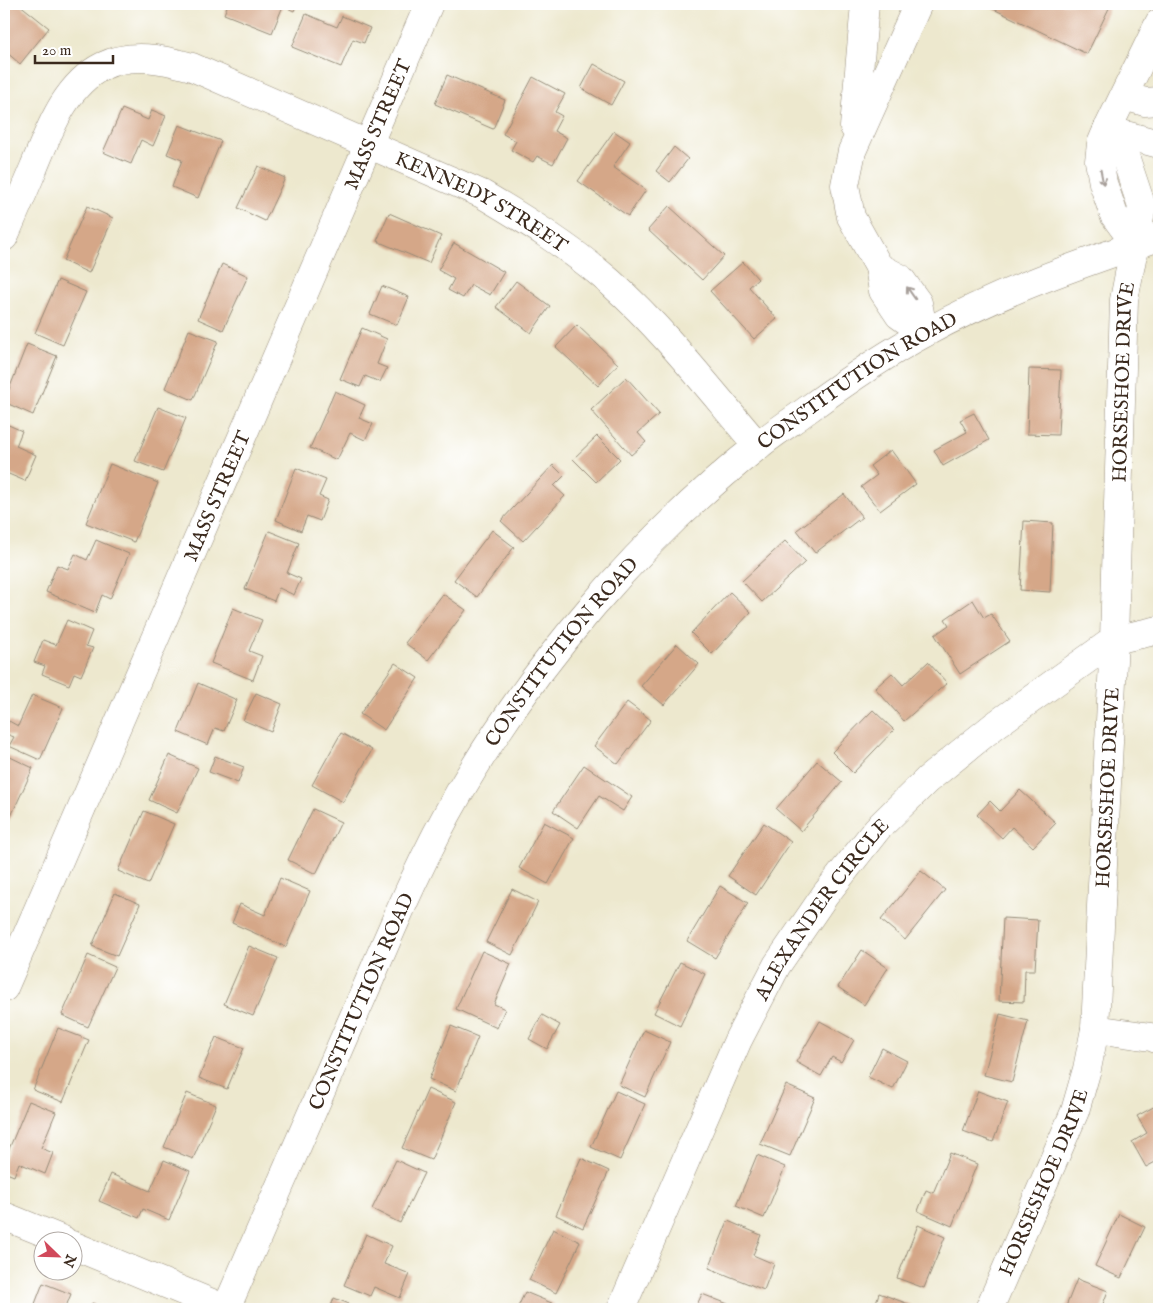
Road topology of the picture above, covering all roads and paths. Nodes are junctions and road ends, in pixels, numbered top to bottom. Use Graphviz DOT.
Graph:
graph roads {
  1 [pos="429,4"];
  2 [pos="865,4"];
  3 [pos="918,4"];
  4 [pos="1159,23"];
  5 [pos="1124,96"];
  6 [pos="1157,100"];
  7 [pos="1107,130"];
  8 [pos="368,144"];
  9 [pos="1159,144"];
  10 [pos="852,151"];
  11 [pos="4,237"];
  12 [pos="1147,241"];
  13 [pos="924,333"];
  14 [pos="758,446"];
  15 [pos="1159,630"];
  16 [pos="1114,640"];
  17 [pos="4,988"];
  18 [pos="1095,1028"];
  19 [pos="1159,1040"];
  20 [pos="4,1216"];
  21 [pos="38,1230"];
  22 [pos="82,1249"];
  23 [pos="226,1309"];
  24 [pos="622,1309"];
  25 [pos="989,1309"];
  1 -- 8 [label="street, MASS STREET"];
  2 -- 10 [label="street"];
  3 -- 10 [label="street"];
  4 -- 5 [label="street"];
  5 -- 6 [label="street"];
  5 -- 7 [label="street"];
  7 -- 9 [label="street"];
  7 -- 12 [label="street"];
  8 -- 11 [label="street, KENNEDY STREET"];
  8 -- 14 [label="street, KENNEDY STREET"];
  8 -- 17 [label="street, MASS STREET"];
  10 -- 13 [label="street"];
  12 -- 13 [label="street, CONSTITUTION ROAD"];
  12 -- 16 [label="street, HORSESHOE DRIVE"];
  13 -- 14 [label="street, CONSTITUTION ROAD"];
  14 -- 23 [label="street, CONSTITUTION ROAD"];
  15 -- 16 [label="street, ALEXANDER CIRCLE"];
  16 -- 18 [label="street, HORSESHOE DRIVE"];
  16 -- 24 [label="street, ALEXANDER CIRCLE"];
  18 -- 19 [label="street"];
  18 -- 25 [label="street, HORSESHOE DRIVE"];
  20 -- 21 [label="street"];
  22 -- 23 [label="street"];
}
